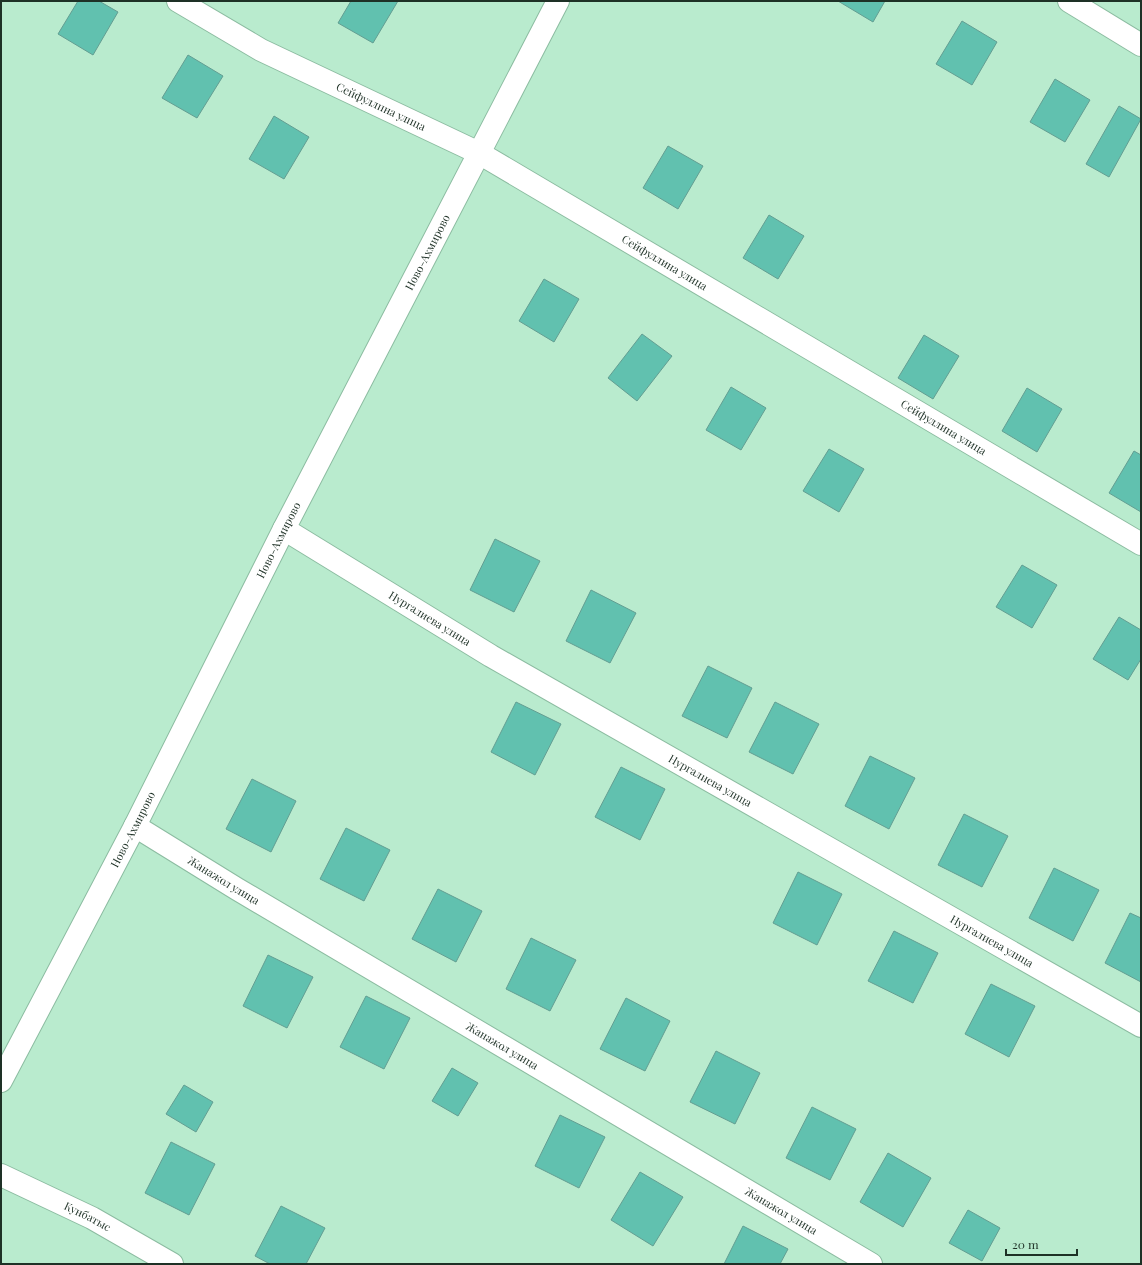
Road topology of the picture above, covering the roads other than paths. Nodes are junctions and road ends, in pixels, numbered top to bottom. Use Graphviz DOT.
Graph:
graph roads {
  1 [pos="178,1"];
  2 [pos="558,1"];
  3 [pos="1069,1"];
  4 [pos="1141,45"];
  5 [pos="479,153"];
  6 [pos="284,529"];
  7 [pos="1141,544"];
  8 [pos="135,826"];
  9 [pos="1141,1026"];
  10 [pos="1,1081"];
  11 [pos="1,1175"];
  12 [pos="172,1264"];
  13 [pos="870,1264"];
  1 -- 5 [label="street, Сейфуллина улица"];
  2 -- 5 [label="street, Ново-Ахмирово"];
  3 -- 4 [label="street"];
  5 -- 6 [label="street, Ново-Ахмирово"];
  5 -- 7 [label="street, Сейфуллина улица"];
  6 -- 8 [label="street, Ново-Ахмирово"];
  6 -- 9 [label="street, Нургалиева улица"];
  8 -- 10 [label="street, Ново-Ахмирово"];
  8 -- 13 [label="street, Жанажол улица"];
  11 -- 12 [label="street, Кунбатыс"];
}
